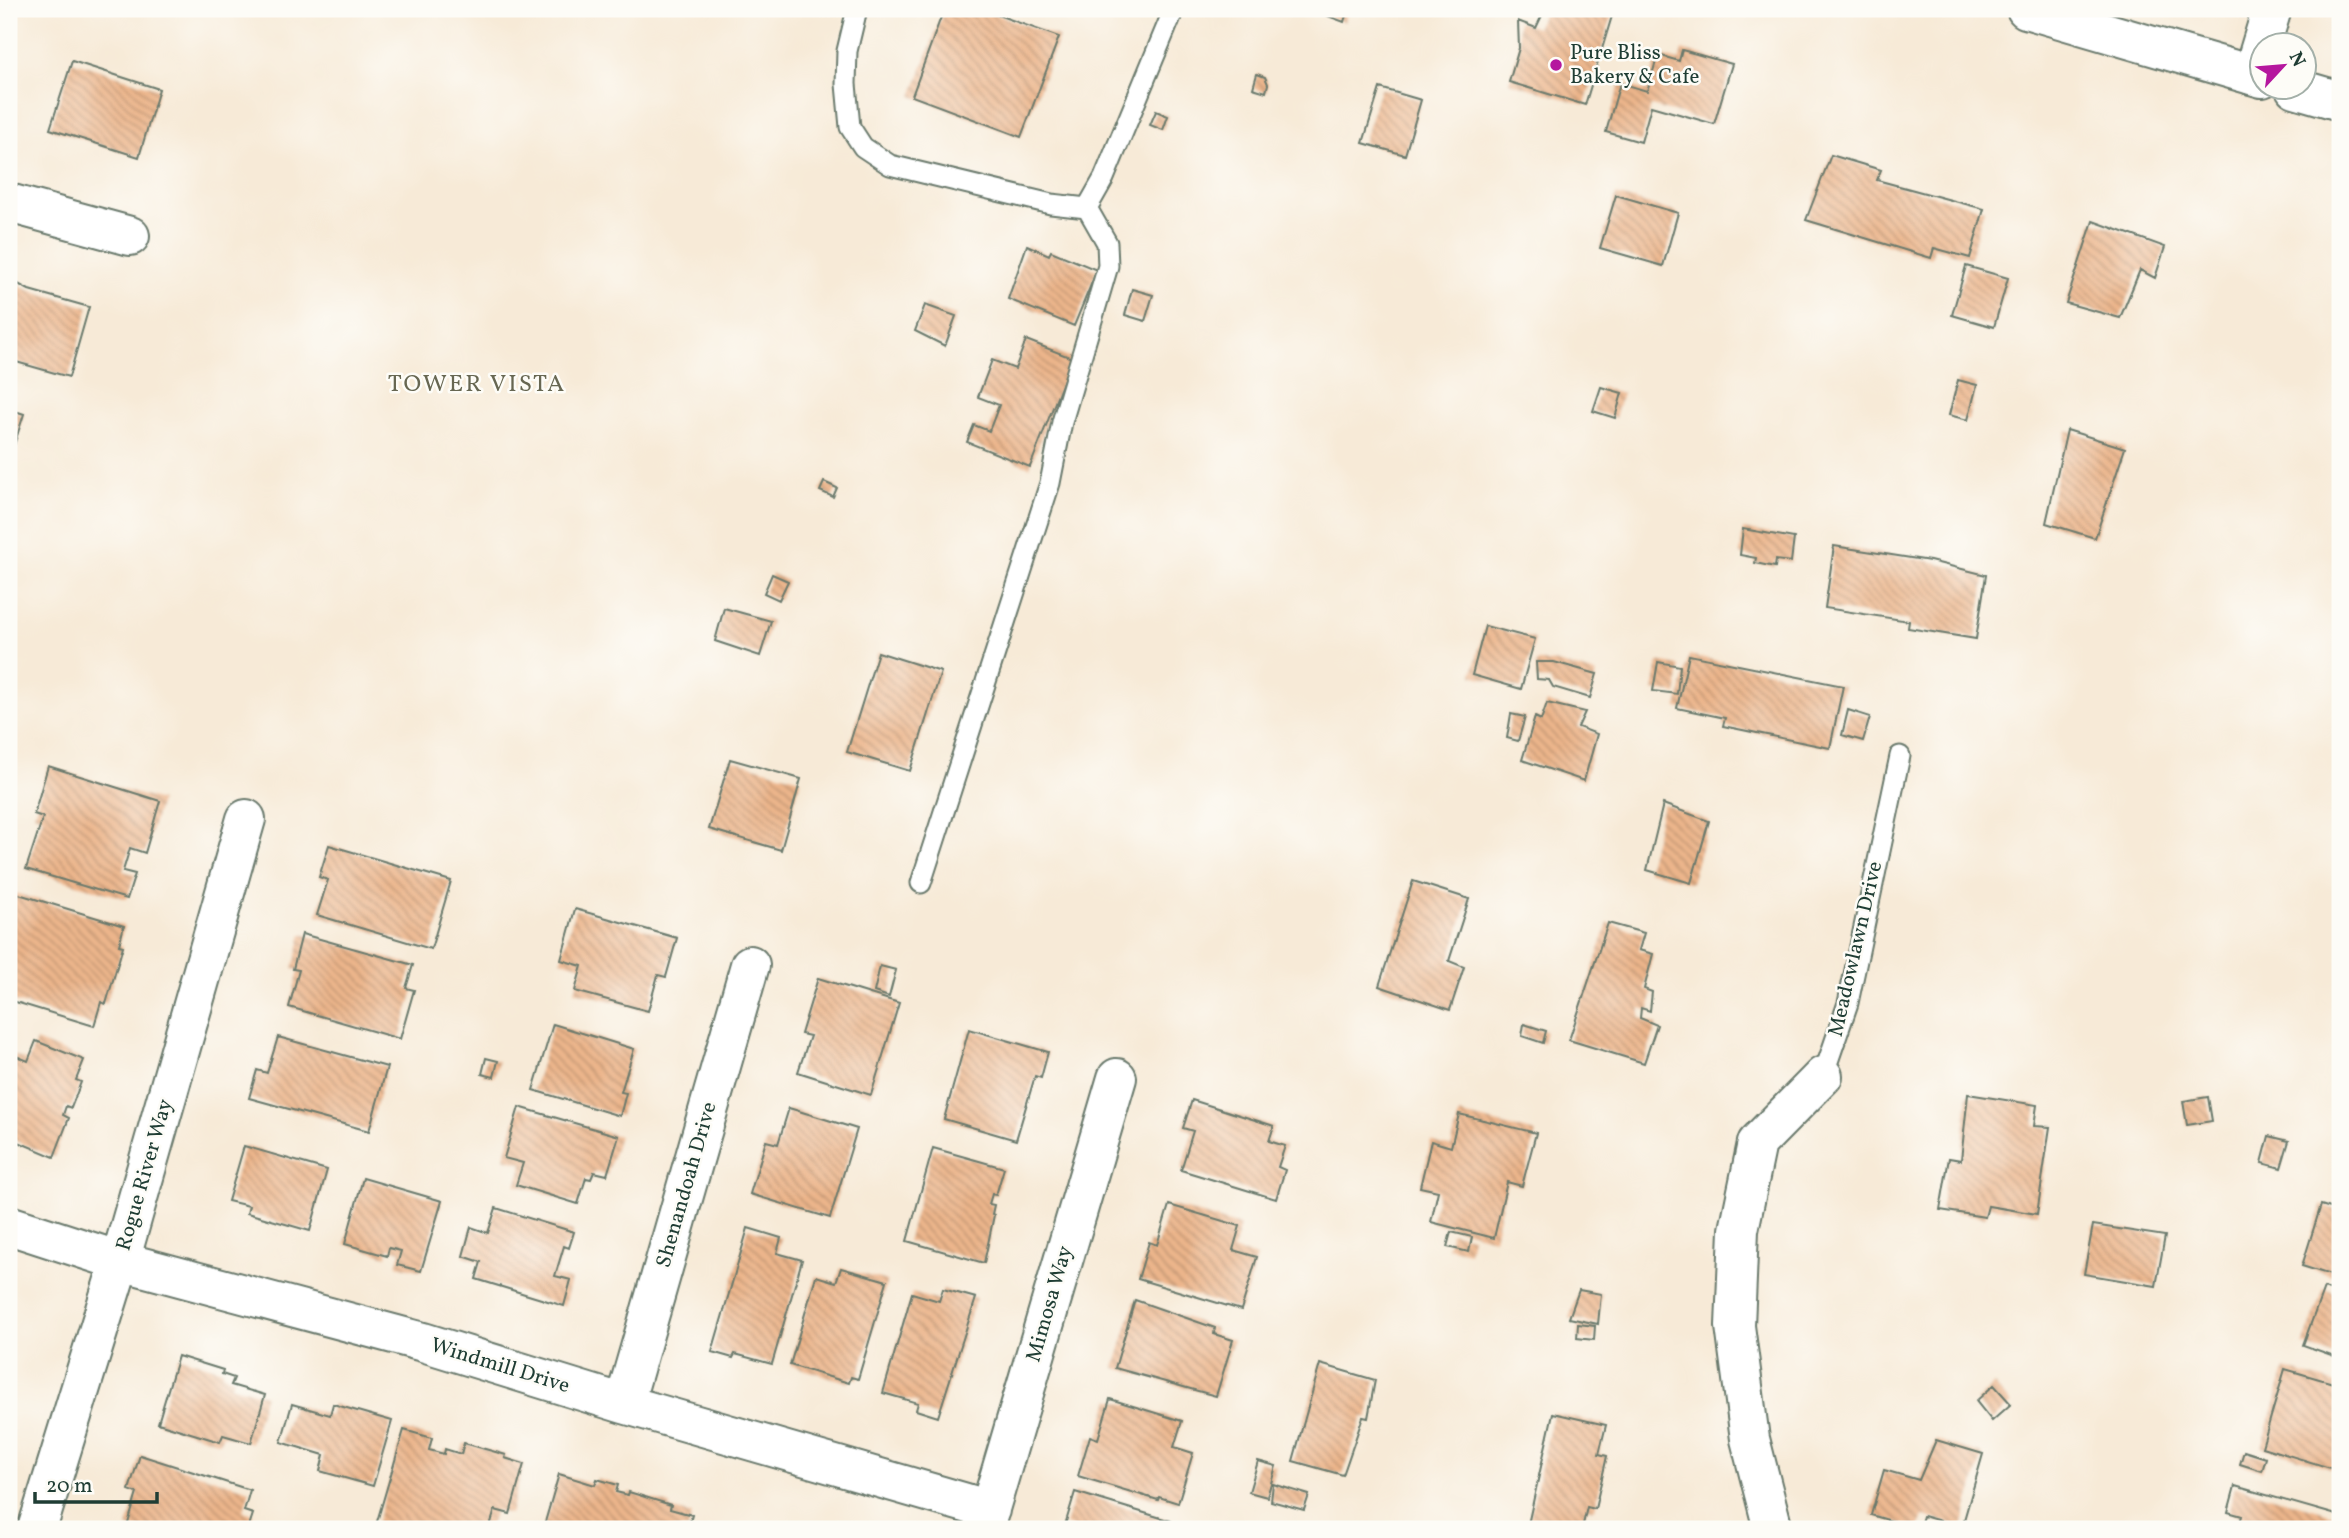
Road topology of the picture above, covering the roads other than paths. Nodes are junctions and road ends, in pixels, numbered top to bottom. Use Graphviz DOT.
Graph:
graph roads {
  1 [pos="857,9"];
  2 [pos="1174,9"];
  3 [pos="2026,9"];
  4 [pos="2272,9"];
  5 [pos="2267,32"];
  6 [pos="2248,73"];
  7 [pos="2318,95"];
  8 [pos="2340,101"];
  9 [pos="9,204"];
  10 [pos="1087,208"];
  11 [pos="130,236"];
  12 [pos="1900,756"];
  13 [pos="246,819"];
  14 [pos="920,883"];
  15 [pos="750,965"];
  16 [pos="1823,1076"];
  17 [pos="1116,1078"];
  18 [pos="9,1225"];
  19 [pos="120,1261"];
  20 [pos="624,1404"];
  21 [pos="987,1519"];
  22 [pos="37,1529"];
  23 [pos="1773,1529"];
  1 -- 10 [label="lane"];
  2 -- 10 [label="lane"];
  3 -- 6 [label="street"];
  4 -- 5 [label="street"];
  7 -- 8 [label="street"];
  9 -- 11 [label="street"];
  10 -- 14 [label="lane"];
  12 -- 16 [label="lane, Meadowlawn Drive"];
  13 -- 19 [label="street, Rogue River Way"];
  15 -- 20 [label="street, Shenandoah Drive"];
  16 -- 23 [label="street, Meadowlawn Drive"];
  17 -- 21 [label="street, Mimosa Way"];
  18 -- 19 [label="street, Windmill Drive"];
  19 -- 20 [label="street, Windmill Drive"];
  19 -- 22 [label="street, Rogue River Way"];
  20 -- 21 [label="street, Windmill Drive"];
}
